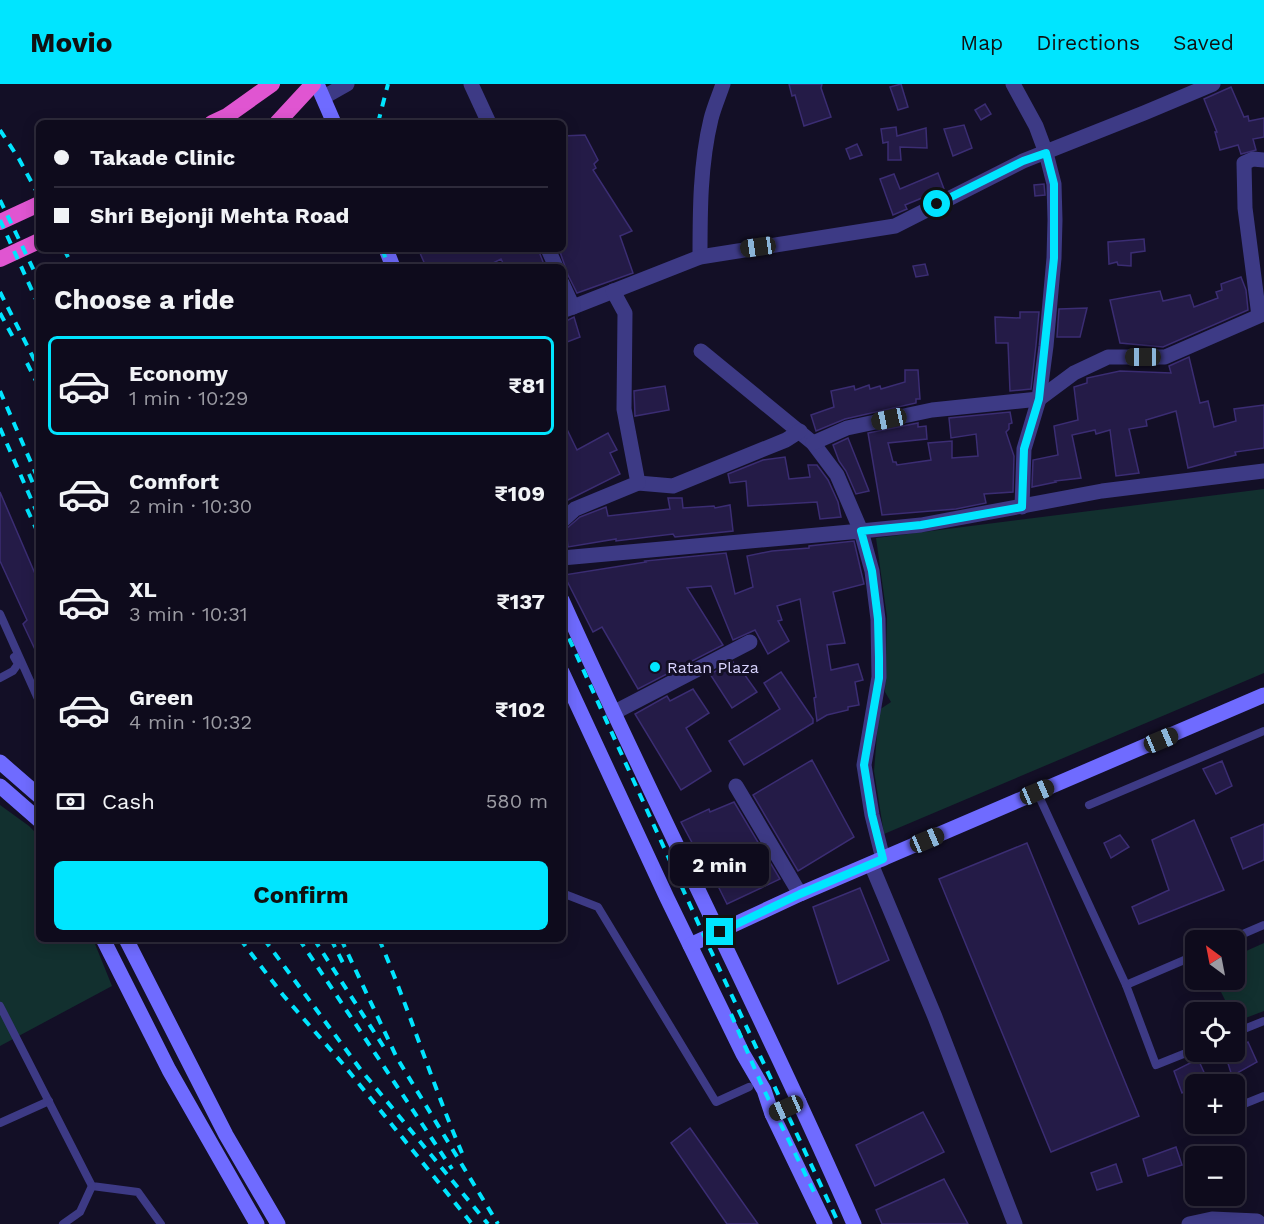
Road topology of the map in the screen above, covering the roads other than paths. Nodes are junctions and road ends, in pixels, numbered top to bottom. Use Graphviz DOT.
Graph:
graph roads {
  1 [pos="272,84"];
  2 [pos="346,84"];
  3 [pos="471,84"];
  4 [pos="723,84"];
  5 [pos="1013,84"];
  6 [pos="1213,84"];
  7 [pos="318,88"];
  8 [pos="219,120"];
  9 [pos="281,120"];
  10 [pos="333,120"];
  11 [pos="488,120"];
  12 [pos="1046,153"];
  13 [pos="1264,160"];
  14 [pos="36,205"];
  15 [pos="0,222"];
  16 [pos="36,242"];
  17 [pos="700,257"];
  18 [pos="0,259"];
  19 [pos="613,291"];
  20 [pos="568,309"];
  21 [pos="701,351"];
  22 [pos="1039,399"];
  23 [pos="800,431"];
  24 [pos="813,443"];
  25 [pos="1264,471"];
  26 [pos="638,483"];
  27 [pos="1022,507"];
  28 [pos="566,517"];
  29 [pos="861,531"];
  30 [pos="566,558"];
  31 [pos="566,609"];
  32 [pos="0,614"];
  33 [pos="10,636"];
  34 [pos="750,642"];
  35 [pos="0,678"];
  36 [pos="567,693"];
  37 [pos="36,694"];
  38 [pos="1264,695"];
  39 [pos="613,713"];
  40 [pos="1264,731"];
  41 [pos="0,762"];
  42 [pos="0,786"];
  43 [pos="736,786"];
  44 [pos="1037,792"];
  45 [pos="36,793"];
  46 [pos="1089,805"];
  47 [pos="36,817"];
  48 [pos="877,861"];
  49 [pos="566,894"];
  50 [pos="800,894"];
  51 [pos="1264,925"];
  52 [pos="720,932"];
  53 [pos="1245,933"];
  54 [pos="105,942"];
  55 [pos="128,942"];
  56 [pos="690,945"];
  57 [pos="1185,960"];
  58 [pos="1126,985"];
  59 [pos="0,1006"];
  60 [pos="1264,1021"];
  61 [pos="1245,1029"];
  62 [pos="1185,1053"];
  63 [pos="749,1087"];
  64 [pos="1264,1096"];
  65 [pos="49,1101"];
  66 [pos="799,1102"];
  67 [pos="1245,1104"];
  68 [pos="772,1113"];
  69 [pos="0,1123"];
  70 [pos="92,1186"];
  71 [pos="63,1224"];
  72 [pos="161,1224"];
  73 [pos="257,1224"];
  74 [pos="278,1224"];
  75 [pos="825,1224"];
  76 [pos="854,1224"];
  77 [pos="1014,1224"];
  78 [pos="1189,1224"];
  79 [pos="1261,1224"];
  1 -- 8 [label="highway"];
  2 -- 7 [label="street"];
  3 -- 11 [label="street"];
  4 -- 17 [label="street"];
  5 -- 12 [label="street"];
  6 -- 12 [label="street"];
  7 -- 9 [label="highway"];
  7 -- 10 [label="main road"];
  12 -- 17 [label="street"];
  12 -- 22 [label="street"];
  13 -- 22 [label="street"];
  14 -- 15 [label="highway"];
  16 -- 18 [label="highway"];
  17 -- 19 [label="street"];
  19 -- 20 [label="street"];
  19 -- 26 [label="street"];
  21 -- 23 [label="street"];
  22 -- 24 [label="street"];
  22 -- 27 [label="street"];
  23 -- 24 [label="street"];
  23 -- 26 [label="street"];
  24 -- 29 [label="street"];
  25 -- 27 [label="street"];
  26 -- 28 [label="street"];
  27 -- 29 [label="street"];
  29 -- 30 [label="street"];
  29 -- 48 [label="street"];
  31 -- 39 [label="main road"];
  32 -- 33 [label="lane"];
  33 -- 35 [label="lane"];
  33 -- 37 [label="lane"];
  34 -- 39 [label="street"];
  36 -- 56 [label="main road"];
  38 -- 44 [label="main road"];
  39 -- 52 [label="main road"];
  40 -- 46 [label="lane"];
  41 -- 45 [label="main road"];
  42 -- 47 [label="main road"];
  43 -- 50 [label="street"];
  44 -- 48 [label="main road"];
  44 -- 58 [label="lane"];
  48 -- 50 [label="main road"];
  48 -- 77 [label="street"];
  49 -- 63 [label="lane"];
  50 -- 52 [label="main road"];
  51 -- 53 [label="lane"];
  52 -- 56 [label="main road"];
  52 -- 66 [label="main road"];
  54 -- 73 [label="main road"];
  55 -- 74 [label="main road"];
  56 -- 68 [label="main road"];
  57 -- 58 [label="lane"];
  58 -- 62 [label="lane"];
  59 -- 65 [label="lane"];
  60 -- 61 [label="lane"];
  64 -- 67 [label="lane"];
  65 -- 69 [label="lane"];
  65 -- 70 [label="lane"];
  66 -- 68 [label="main road"];
  66 -- 76 [label="main road"];
  68 -- 75 [label="main road"];
  70 -- 71 [label="lane"];
  70 -- 72 [label="lane"];
  78 -- 79 [label="street"];
}
